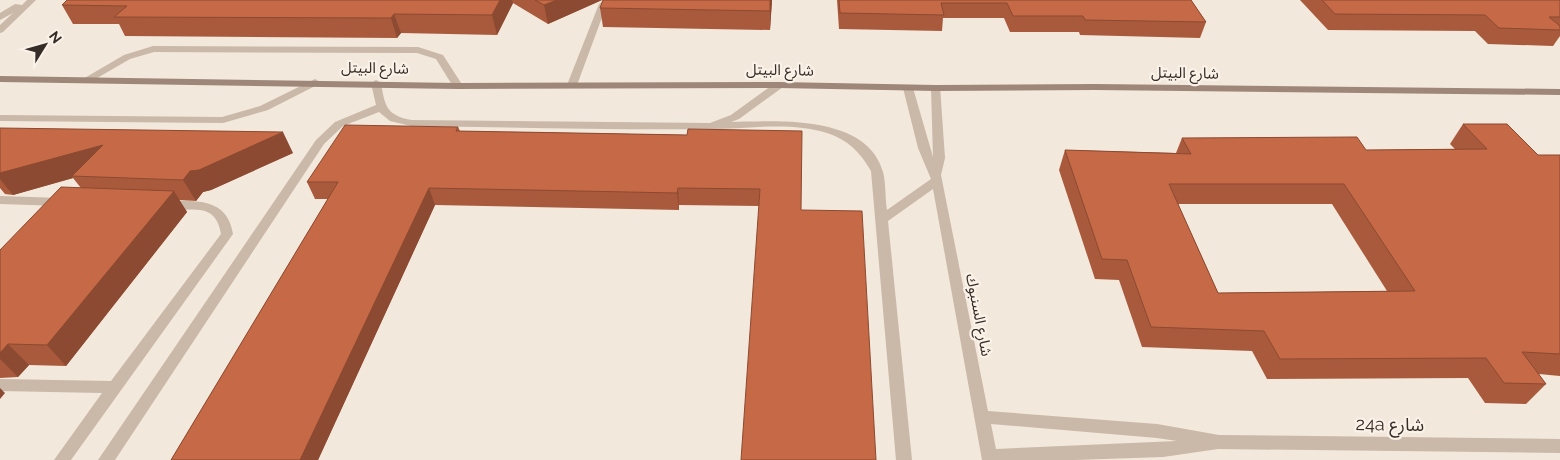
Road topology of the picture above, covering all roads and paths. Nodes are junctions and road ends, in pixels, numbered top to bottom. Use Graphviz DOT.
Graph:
graph roads {
  1 [pos="31,0"];
  2 [pos="603,4"];
  3 [pos="0,17"];
  4 [pos="0,30"];
  5 [pos="88,79"];
  6 [pos="0,80"];
  7 [pos="315,82"];
  8 [pos="376,83"];
  9 [pos="572,85"];
  10 [pos="779,85"];
  11 [pos="458,86"];
  12 [pos="908,88"];
  13 [pos="936,88"];
  14 [pos="1560,92"];
  15 [pos="381,107"];
  16 [pos="0,118"];
  17 [pos="712,126"];
  18 [pos="936,178"];
  19 [pos="0,200"];
  20 [pos="79,202"];
  21 [pos="149,204"];
  22 [pos="882,219"];
  23 [pos="0,385"];
  24 [pos="116,386"];
  25 [pos="982,417"];
  26 [pos="1219,442"];
  27 [pos="1560,446"];
  28 [pos="989,458"];
  29 [pos="62,460"];
  30 [pos="106,460"];
  31 [pos="904,460"];
  1 -- 3 [label="street"];
  1 -- 4 [label="street"];
  2 -- 9 [label="street"];
  5 -- 6 [label="street, شارع البيتل"];
  5 -- 7 [label="street, شارع البيتل"];
  5 -- 11 [label="street"];
  7 -- 8 [label="street, شارع البيتل"];
  7 -- 16 [label="street"];
  8 -- 11 [label="street, شارع البيتل"];
  8 -- 15 [label="street"];
  9 -- 10 [label="street, شارع البيتل"];
  9 -- 11 [label="street, شارع البيتل"];
  10 -- 12 [label="street, شارع البيتل"];
  10 -- 17 [label="street"];
  12 -- 13 [label="street, شارع البيتل"];
  12 -- 18 [label="street, شارع السنبوك"];
  13 -- 14 [label="street, شارع البيتل"];
  13 -- 18 [label="street, شارع السنبوك"];
  15 -- 17 [label="street"];
  15 -- 30 [label="street"];
  17 -- 22 [label="street"];
  18 -- 22 [label="street"];
  18 -- 25 [label="street, شارع السنبوك"];
  19 -- 20 [label="street"];
  21 -- 24 [label="street"];
  22 -- 31 [label="street"];
  23 -- 24 [label="street"];
  24 -- 29 [label="street"];
  25 -- 26 [label="street, 24a شارع"];
  25 -- 28 [label="street, شارع السنبوك"];
  26 -- 27 [label="street, 24a شارع"];
  26 -- 28 [label="street, 24a شارع"];
}
